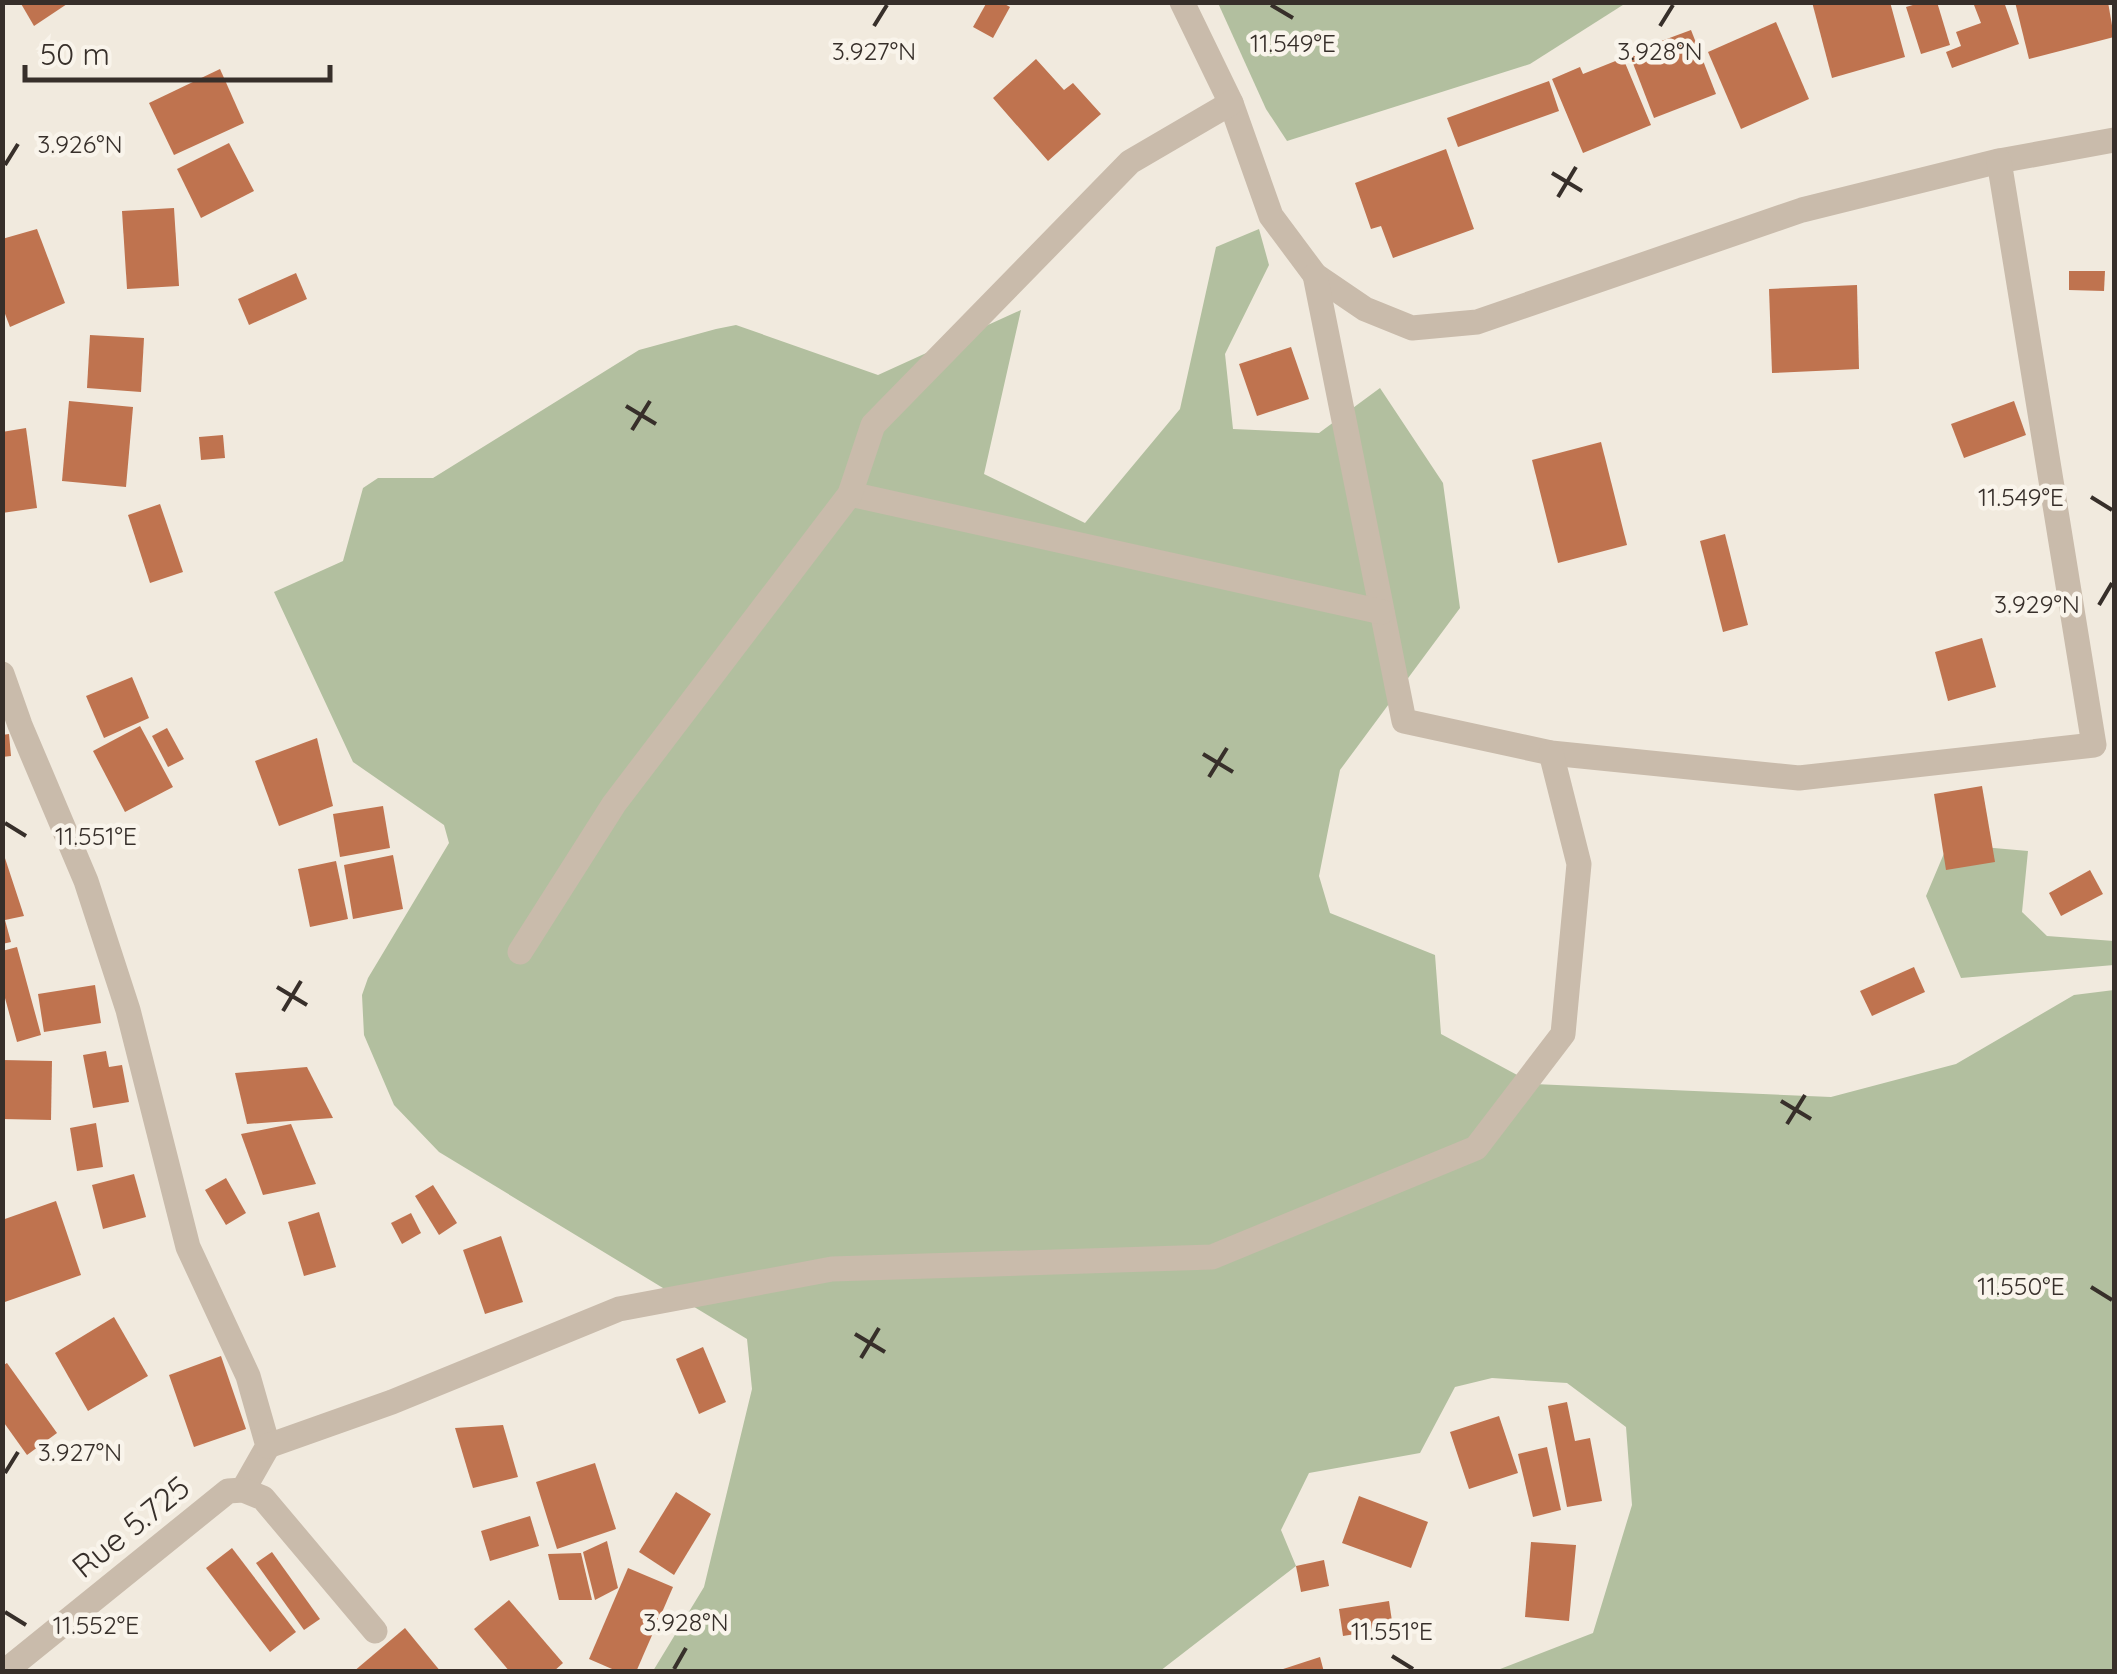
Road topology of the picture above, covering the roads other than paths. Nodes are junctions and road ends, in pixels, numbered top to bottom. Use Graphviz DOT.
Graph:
graph roads {
  1 [pos="1182,2"];
  2 [pos="1232,104"];
  3 [pos="2114,140"];
  4 [pos="1999,161"];
  5 [pos="1315,275"];
  6 [pos="850,494"];
  7 [pos="1382,612"];
  8 [pos="2,674"];
  9 [pos="1551,753"];
  10 [pos="520,952"];
  11 [pos="268,1446"];
  12 [pos="243,1490"];
  13 [pos="376,1631"];
  14 [pos="4,1672"];
  1 -- 2 [label="street"];
  2 -- 5 [label="street"];
  2 -- 6 [label="street"];
  3 -- 4 [label="street"];
  4 -- 5 [label="street"];
  4 -- 9 [label="street"];
  5 -- 7 [label="street"];
  6 -- 7 [label="street"];
  6 -- 10 [label="street"];
  7 -- 9 [label="street"];
  8 -- 11 [label="street"];
  9 -- 11 [label="street"];
  11 -- 12 [label="street"];
  12 -- 13 [label="street, Rue 5.725"];
  12 -- 14 [label="street, Rue 5.725"];
}
